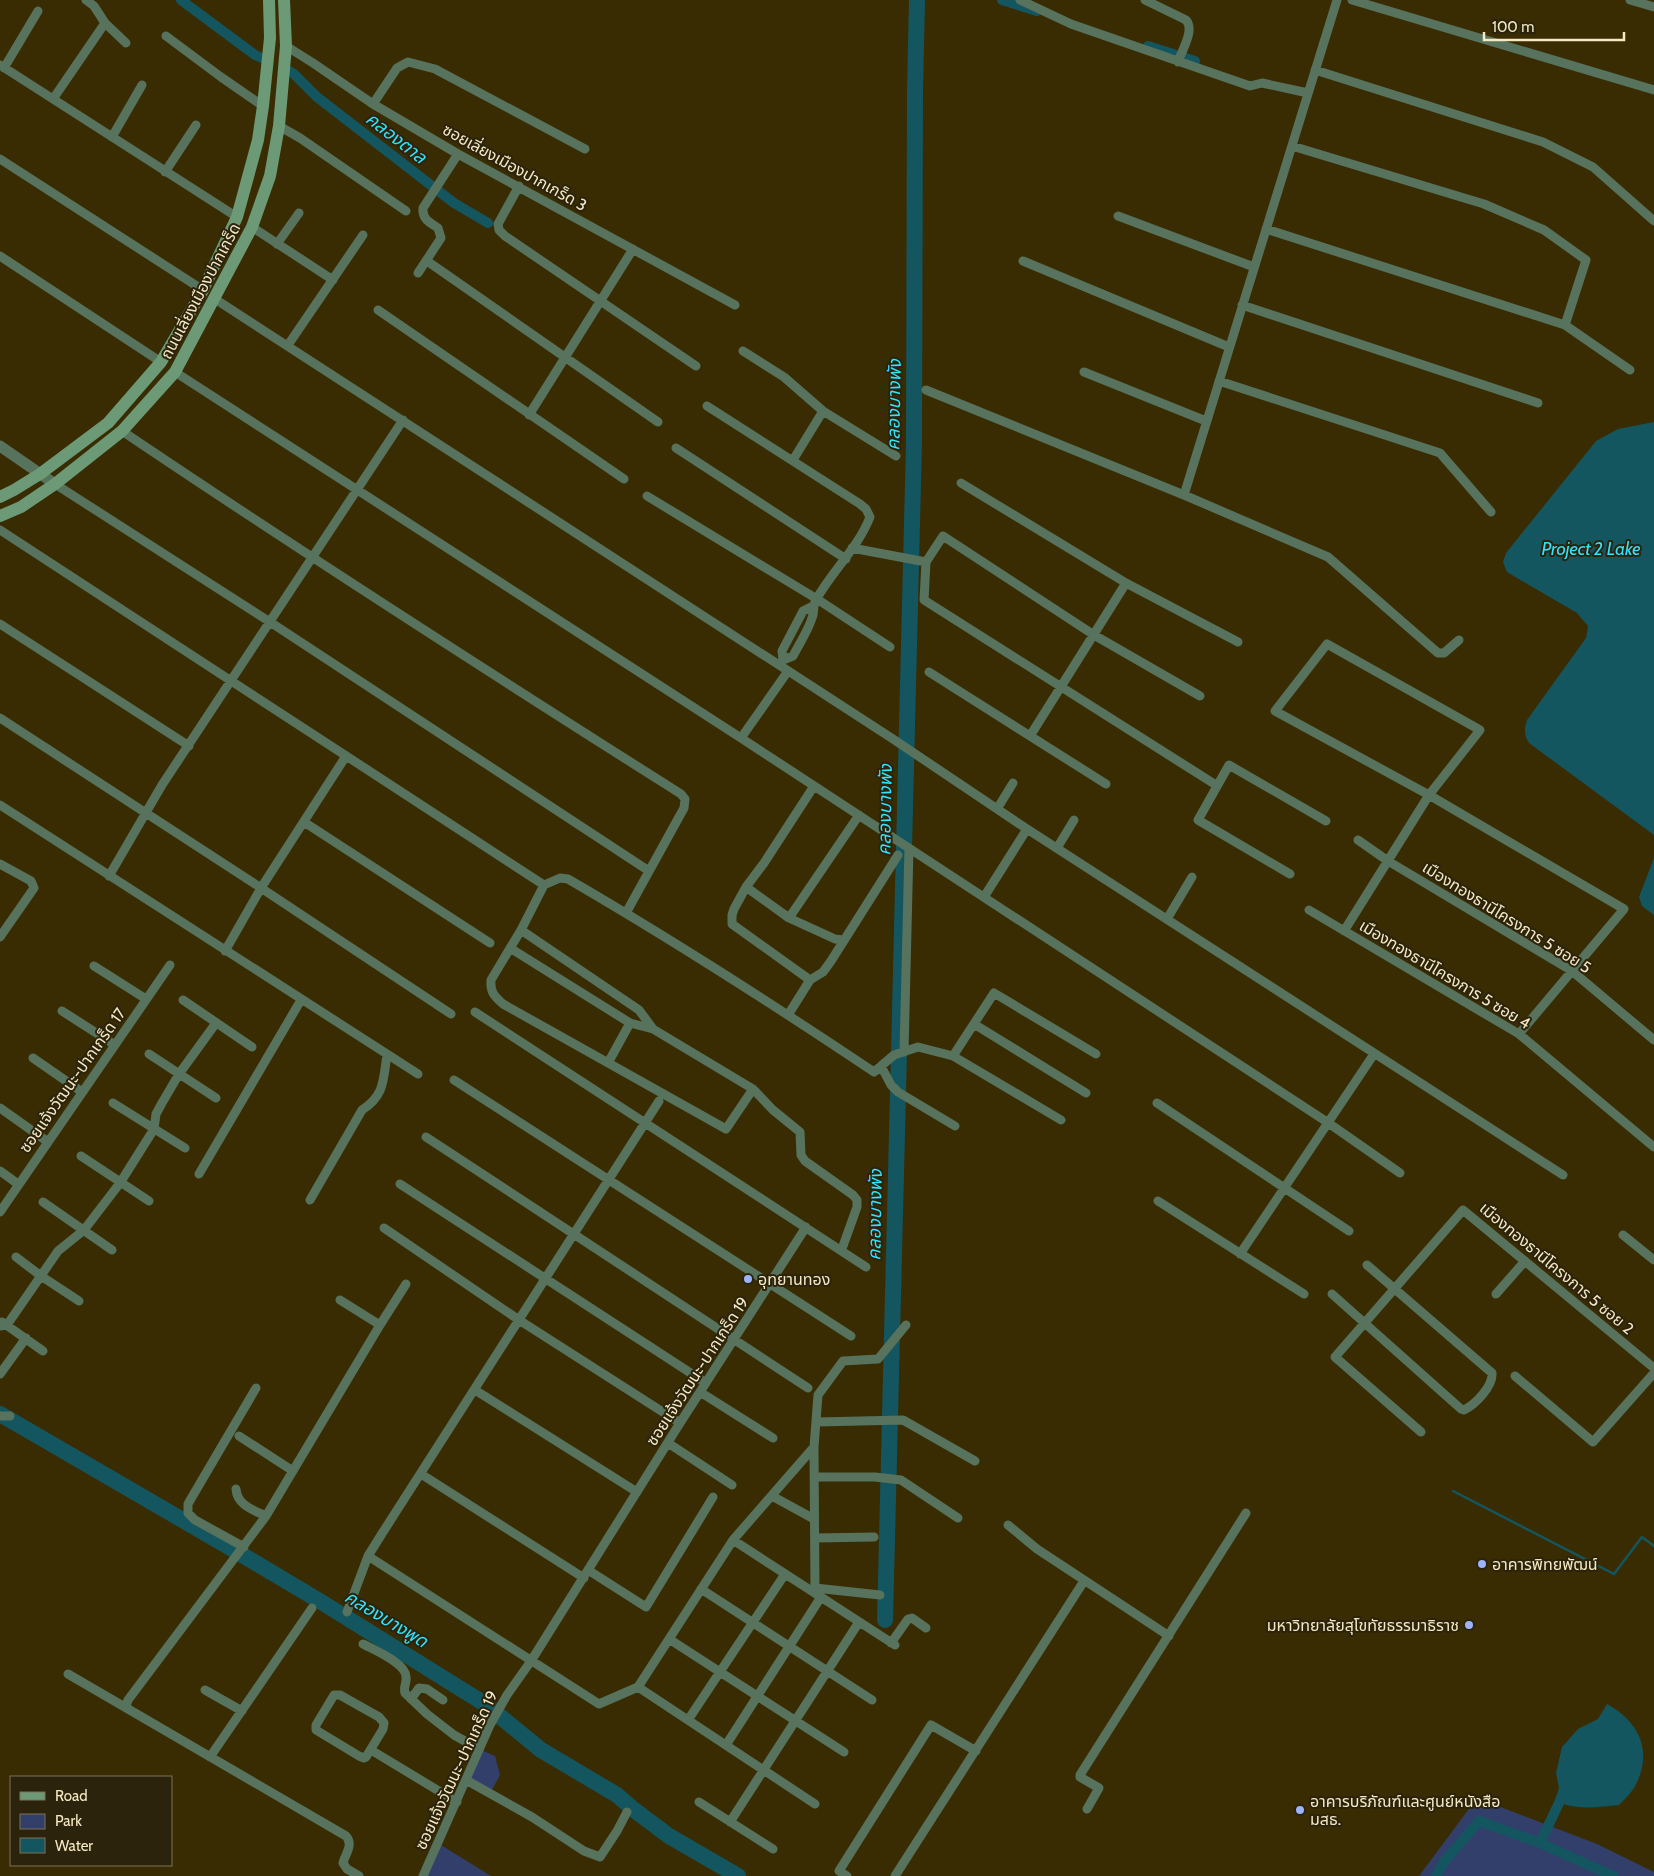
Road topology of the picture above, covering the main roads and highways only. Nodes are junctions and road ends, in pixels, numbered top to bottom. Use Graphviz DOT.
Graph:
graph roads {
  1 [pos="269,0"];
  2 [pos="284,0"];
  3 [pos="0,497"];
  4 [pos="0,516"];
  1 -- 3 [label="main road, ถนนเลี่ยงเมืองปากเกร็ด"];
  2 -- 4 [label="main road, ถนนเลี่ยงเมืองปากเกร็ด"];
}
